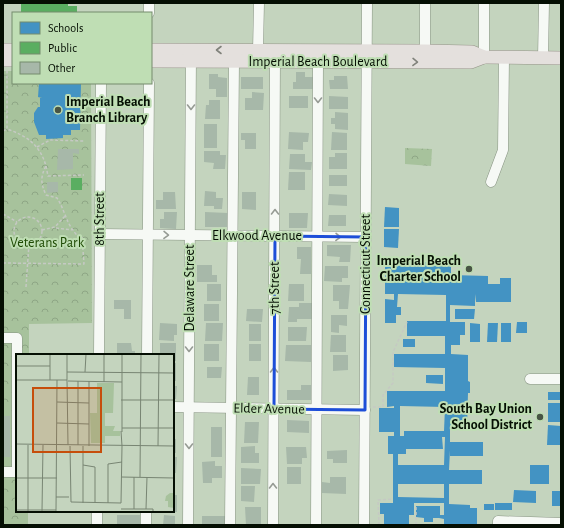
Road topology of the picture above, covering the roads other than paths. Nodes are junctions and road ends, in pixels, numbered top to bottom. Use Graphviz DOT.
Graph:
graph roads {
  1 [pos="259,3"];
  2 [pos="367,3"];
  3 [pos="425,3"];
  4 [pos="484,3"];
  5 [pos="544,3"];
  6 [pos="152,50"];
  7 [pos="258,50"];
  8 [pos="425,51"];
  9 [pos="191,56"];
  10 [pos="275,56"];
  11 [pos="367,56"];
  12 [pos="484,57"];
  13 [pos="504,58"];
  14 [pos="544,58"];
  15 [pos="561,58"];
  16 [pos="152,61"];
  17 [pos="234,61"];
  18 [pos="318,61"];
  19 [pos="101,84"];
  20 [pos="149,84"];
  21 [pos="491,182"];
  22 [pos="100,234"];
  23 [pos="148,235"];
  24 [pos="190,235"];
  25 [pos="232,236"];
  26 [pos="275,236"];
  27 [pos="318,236"];
  28 [pos="366,237"];
  29 [pos="3,338"];
  30 [pos="17,354"];
  31 [pos="99,354"];
  32 [pos="147,354"];
  33 [pos="530,379"];
  34 [pos="561,379"];
  35 [pos="174,407"];
  36 [pos="189,408"];
  37 [pos="232,408"];
  38 [pos="369,408"];
  39 [pos="274,409"];
  40 [pos="316,409"];
  41 [pos="3,472"];
  42 [pos="16,472"];
  43 [pos="97,512"];
  44 [pos="146,512"];
  45 [pos="561,523"];
  46 [pos="97,525"];
  47 [pos="146,525"];
  48 [pos="188,525"];
  49 [pos="230,525"];
  50 [pos="273,525"];
  51 [pos="316,525"];
  52 [pos="364,525"];
  53 [pos="498,525"];
  1 -- 7 [label="street"];
  2 -- 11 [label="street, Connecticut Street"];
  3 -- 8 [label="street"];
  4 -- 12 [label="street"];
  5 -- 14 [label="street"];
  6 -- 9 [label="main road, Imperial Beach Boulevard"];
  7 -- 9 [label="main road, Imperial Beach Boulevard, one-way"];
  7 -- 10 [label="main road, Imperial Beach Boulevard"];
  8 -- 11 [label="main road, Imperial Beach Boulevard"];
  8 -- 12 [label="main road, Imperial Beach Boulevard"];
  9 -- 16 [label="main road, Imperial Beach Boulevard"];
  9 -- 17 [label="main road, Imperial Beach Boulevard"];
  9 -- 24 [label="street, Delaware Street, one-way"];
  10 -- 11 [label="main road, Imperial Beach Boulevard"];
  10 -- 17 [label="main road, Imperial Beach Boulevard"];
  10 -- 18 [label="main road, Imperial Beach Boulevard"];
  26 -- 10 [label="street, 7th Street, one-way"];
  11 -- 12 [label="main road, Imperial Beach Boulevard, one-way"];
  11 -- 18 [label="main road, Imperial Beach Boulevard"];
  11 -- 28 [label="street, Connecticut Street"];
  12 -- 13 [label="main road, Imperial Beach Boulevard"];
  13 -- 14 [label="main road, Imperial Beach Boulevard"];
  13 -- 21 [label="street"];
  14 -- 15 [label="main road, Imperial Beach Boulevard"];
  17 -- 25 [label="street"];
  18 -- 27 [label="street, one-way"];
  19 -- 22 [label="street, 8th Street"];
  20 -- 23 [label="street"];
  22 -- 23 [label="street, Elkwood Avenue"];
  22 -- 31 [label="street, 8th Street"];
  23 -- 24 [label="street, Elkwood Avenue, one-way"];
  23 -- 32 [label="street"];
  24 -- 25 [label="street, Elkwood Avenue"];
  24 -- 36 [label="street, Delaware Street, one-way"];
  25 -- 26 [label="street, Elkwood Avenue"];
  25 -- 37 [label="street"];
  26 -- 27 [label="street, Elkwood Avenue"];
  39 -- 26 [label="street, 7th Street, one-way"];
  27 -- 28 [label="street, Elkwood Avenue, one-way"];
  27 -- 40 [label="street"];
  28 -- 38 [label="street, Connecticut Street"];
  29 -- 30 [label="street"];
  33 -- 34 [label="street"];
  35 -- 36 [label="street, Elder Avenue"];
  36 -- 37 [label="street, Elder Avenue"];
  36 -- 48 [label="street, Delaware Street, one-way"];
  37 -- 39 [label="street, Elder Avenue"];
  37 -- 49 [label="street"];
  38 -- 40 [label="street, Elder Avenue"];
  38 -- 52 [label="street, Connecticut Street"];
  39 -- 40 [label="street, Elder Avenue"];
  50 -- 39 [label="street, 7th Street, one-way"];
  40 -- 51 [label="street"];
  41 -- 42 [label="street"];
  43 -- 46 [label="street"];
  44 -- 47 [label="street"];
  45 -- 53 [label="street"];
}
